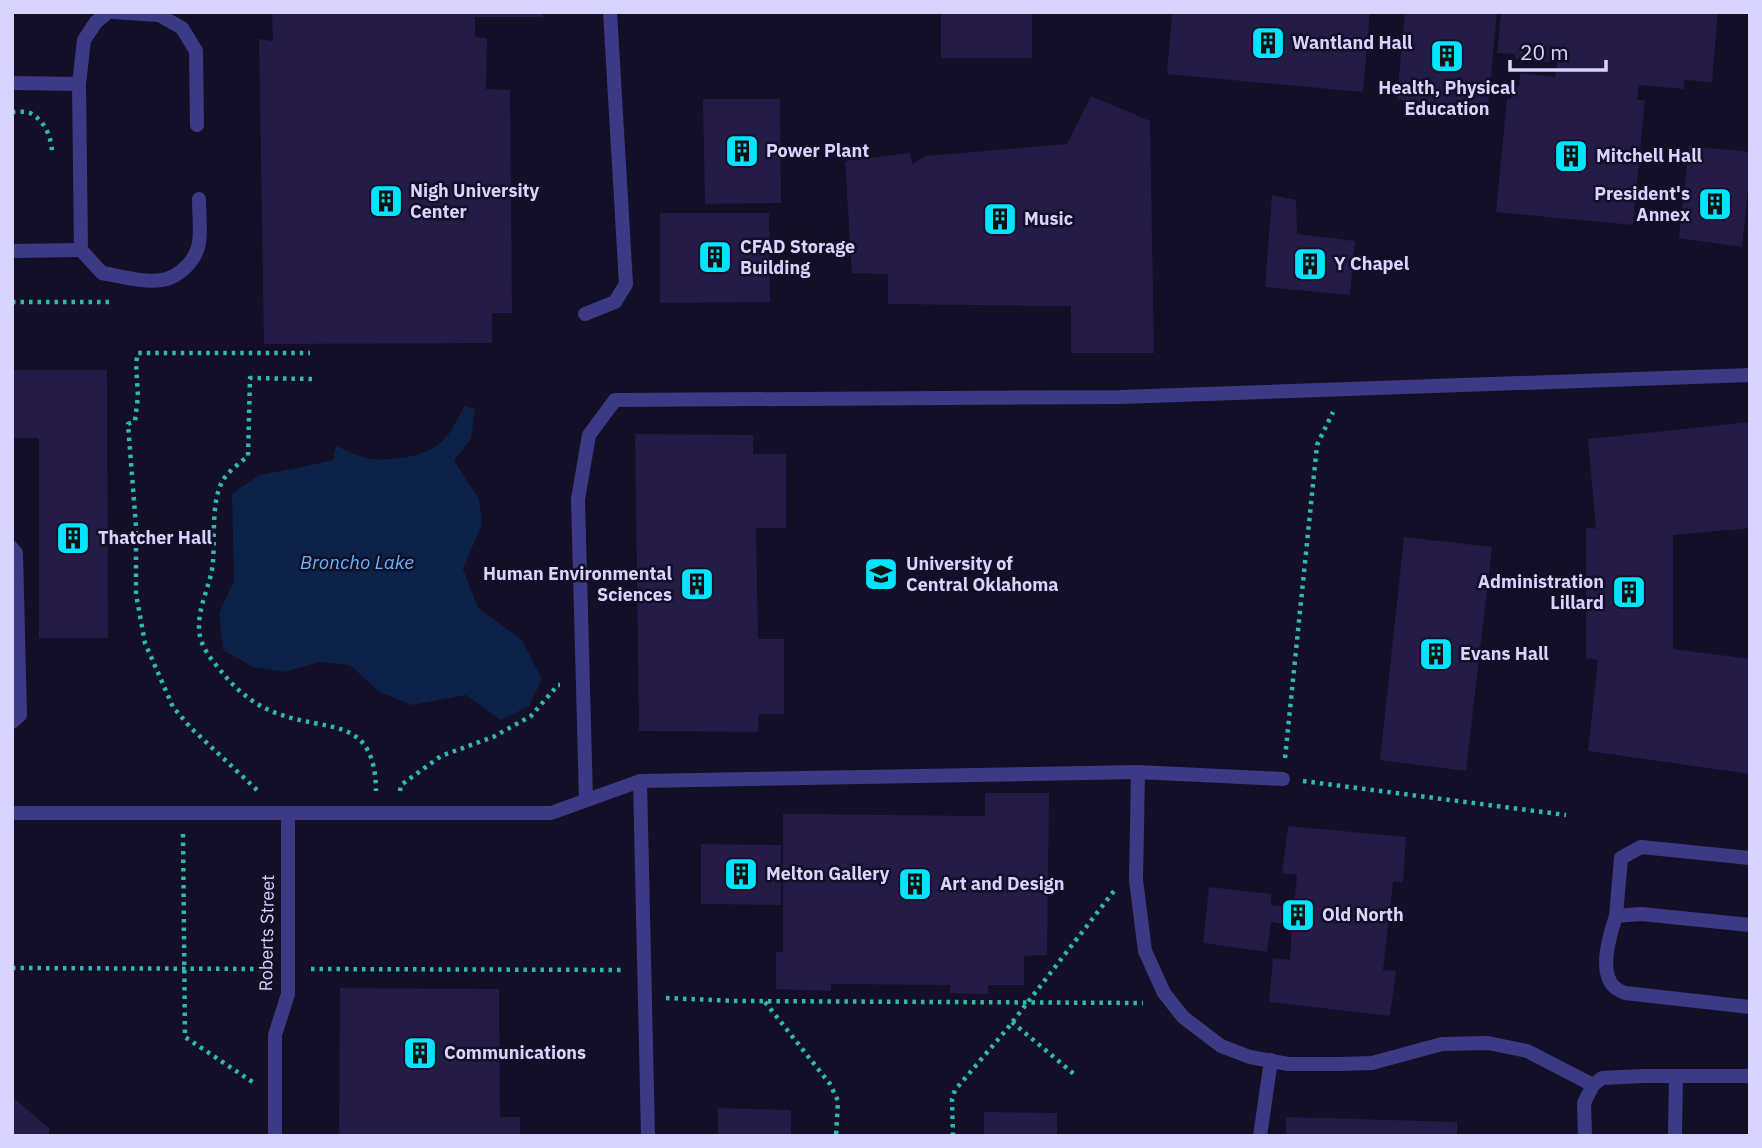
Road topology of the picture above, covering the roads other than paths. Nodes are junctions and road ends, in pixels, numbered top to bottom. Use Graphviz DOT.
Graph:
graph roads {
  1 [pos="111,12"];
  2 [pos="610,12"];
  3 [pos="12,83"];
  4 [pos="79,84"];
  5 [pos="197,125"];
  6 [pos="199,199"];
  7 [pos="81,250"];
  8 [pos="12,251"];
  9 [pos="585,314"];
  10 [pos="1750,375"];
  11 [pos="12,548"];
  12 [pos="15,632"];
  13 [pos="12,722"];
  14 [pos="1138,772"];
  15 [pos="1283,779"];
  16 [pos="640,781"];
  17 [pos="586,800"];
  18 [pos="12,813"];
  19 [pos="288,813"];
  20 [pos="1750,858"];
  21 [pos="1616,916"];
  22 [pos="1750,925"];
  23 [pos="1750,1007"];
  24 [pos="1272,1060"];
  25 [pos="1676,1076"];
  26 [pos="1750,1076"];
  27 [pos="1593,1085"];
  28 [pos="275,1136"];
  29 [pos="648,1136"];
  30 [pos="1260,1136"];
  31 [pos="1584,1136"];
  32 [pos="1675,1136"];
  1 -- 4 [label="lane"];
  1 -- 5 [label="lane"];
  2 -- 9 [label="lane"];
  3 -- 4 [label="lane"];
  4 -- 7 [label="lane"];
  6 -- 7 [label="lane"];
  7 -- 8 [label="lane"];
  10 -- 17 [label="lane"];
  11 -- 12 [label="lane"];
  12 -- 13 [label="lane"];
  14 -- 15 [label="lane"];
  14 -- 16 [label="lane"];
  14 -- 24 [label="lane"];
  16 -- 17 [label="lane"];
  16 -- 29 [label="lane"];
  17 -- 19 [label="lane"];
  18 -- 19 [label="lane"];
  19 -- 28 [label="lane, Roberts Street"];
  20 -- 21 [label="lane"];
  21 -- 22 [label="lane"];
  21 -- 23 [label="lane"];
  24 -- 27 [label="lane"];
  24 -- 30 [label="lane"];
  25 -- 26 [label="lane"];
  25 -- 27 [label="lane"];
  25 -- 32 [label="lane"];
  27 -- 31 [label="lane"];
}
